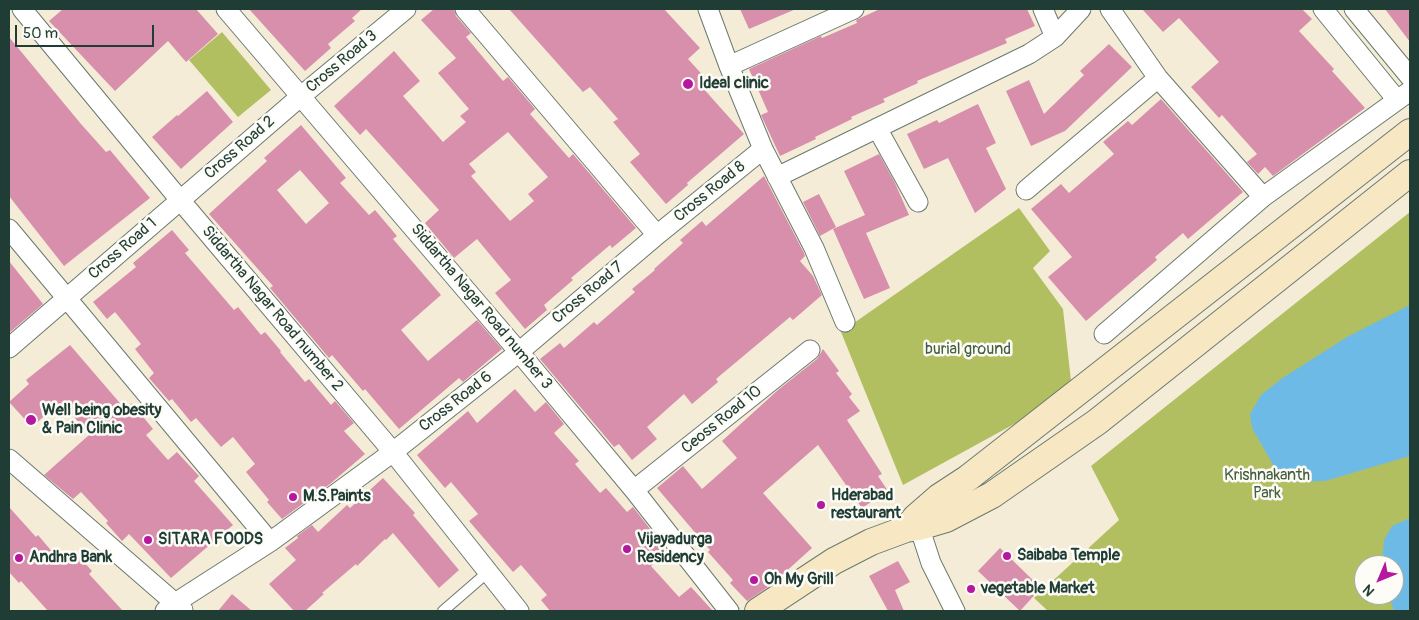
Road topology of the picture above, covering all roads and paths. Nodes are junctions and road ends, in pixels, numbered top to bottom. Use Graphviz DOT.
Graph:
graph roads {
  1 [pos="22,9"];
  2 [pos="226,9"];
  3 [pos="406,9"];
  4 [pos="465,9"];
  5 [pos="708,9"];
  6 [pos="854,9"];
  7 [pos="1043,9"];
  8 [pos="1081,9"];
  9 [pos="1110,9"];
  10 [pos="1323,9"];
  11 [pos="1354,9"];
  12 [pos="1055,37"];
  13 [pos="729,66"];
  14 [pos="1410,77"];
  15 [pos="1158,78"];
  16 [pos="1404,95"];
  17 [pos="300,97"];
  18 [pos="877,128"];
  19 [pos="1410,132"];
  20 [pos="763,149"];
  21 [pos="1410,173"];
  22 [pos="777,177"];
  23 [pos="1026,190"];
  24 [pos="1263,197"];
  25 [pos="180,200"];
  26 [pos="918,202"];
  27 [pos="9,229"];
  28 [pos="657,235"];
  29 [pos="66,299"];
  30 [pos="845,322"];
  31 [pos="1104,334"];
  32 [pos="9,348"];
  33 [pos="810,350"];
  34 [pos="519,352"];
  35 [pos="393,452"];
  36 [pos="9,459"];
  37 [pos="634,490"];
  38 [pos="913,524"];
  39 [pos="270,542"];
  40 [pos="488,572"];
  41 [pos="175,608"];
  42 [pos="768,609"];
  43 [pos="952,610"];
  44 [pos="443,611"];
  45 [pos="519,611"];
  46 [pos="729,611"];
  1 -- 25 [label="street, Siddartha Nagar Road number 2"];
  2 -- 17 [label="street, Siddartha Nagar Road number 3"];
  3 -- 17 [label="street, Cross Road 3"];
  4 -- 28 [label="street"];
  5 -- 13 [label="street"];
  6 -- 13 [label="street"];
  7 -- 12 [label="street"];
  8 -- 12 [label="street"];
  9 -- 15 [label="street"];
  10 -- 16 [label="street"];
  11 -- 14 [label="street"];
  12 -- 18 [label="street"];
  13 -- 20 [label="street"];
  15 -- 23 [label="street"];
  15 -- 24 [label="street"];
  16 -- 24 [label="street"];
  17 -- 25 [label="street, Cross Road 2"];
  17 -- 34 [label="street, Siddartha Nagar Road number 3"];
  18 -- 22 [label="street"];
  18 -- 26 [label="street"];
  19 -- 38 [label="main road"];
  20 -- 22 [label="street"];
  20 -- 28 [label="street, Cross Road 8"];
  21 -- 38 [label="main road"];
  22 -- 30 [label="street"];
  24 -- 31 [label="street"];
  25 -- 29 [label="street, Cross Road 1"];
  25 -- 35 [label="street, Siddartha Nagar Road number 2"];
  27 -- 29 [label="street"];
  28 -- 34 [label="street, Cross Road 7"];
  29 -- 32 [label="street, Cross Road 1"];
  29 -- 39 [label="street"];
  33 -- 37 [label="street, Ceoss Road 10"];
  34 -- 35 [label="street, Cross Road 6"];
  34 -- 37 [label="street, Siddartha Nagar Road number 3"];
  35 -- 39 [label="street, Cross Road 6"];
  35 -- 40 [label="street, Siddartha Nagar Road number 2"];
  36 -- 41 [label="street"];
  37 -- 46 [label="street, Siddartha Nagar Road number 3"];
  38 -- 42 [label="main road"];
  38 -- 43 [label="street"];
  39 -- 41 [label="street, Cross Road 6"];
  40 -- 44 [label="lane"];
  40 -- 45 [label="street, Siddartha Nagar Road number 2"];
}
